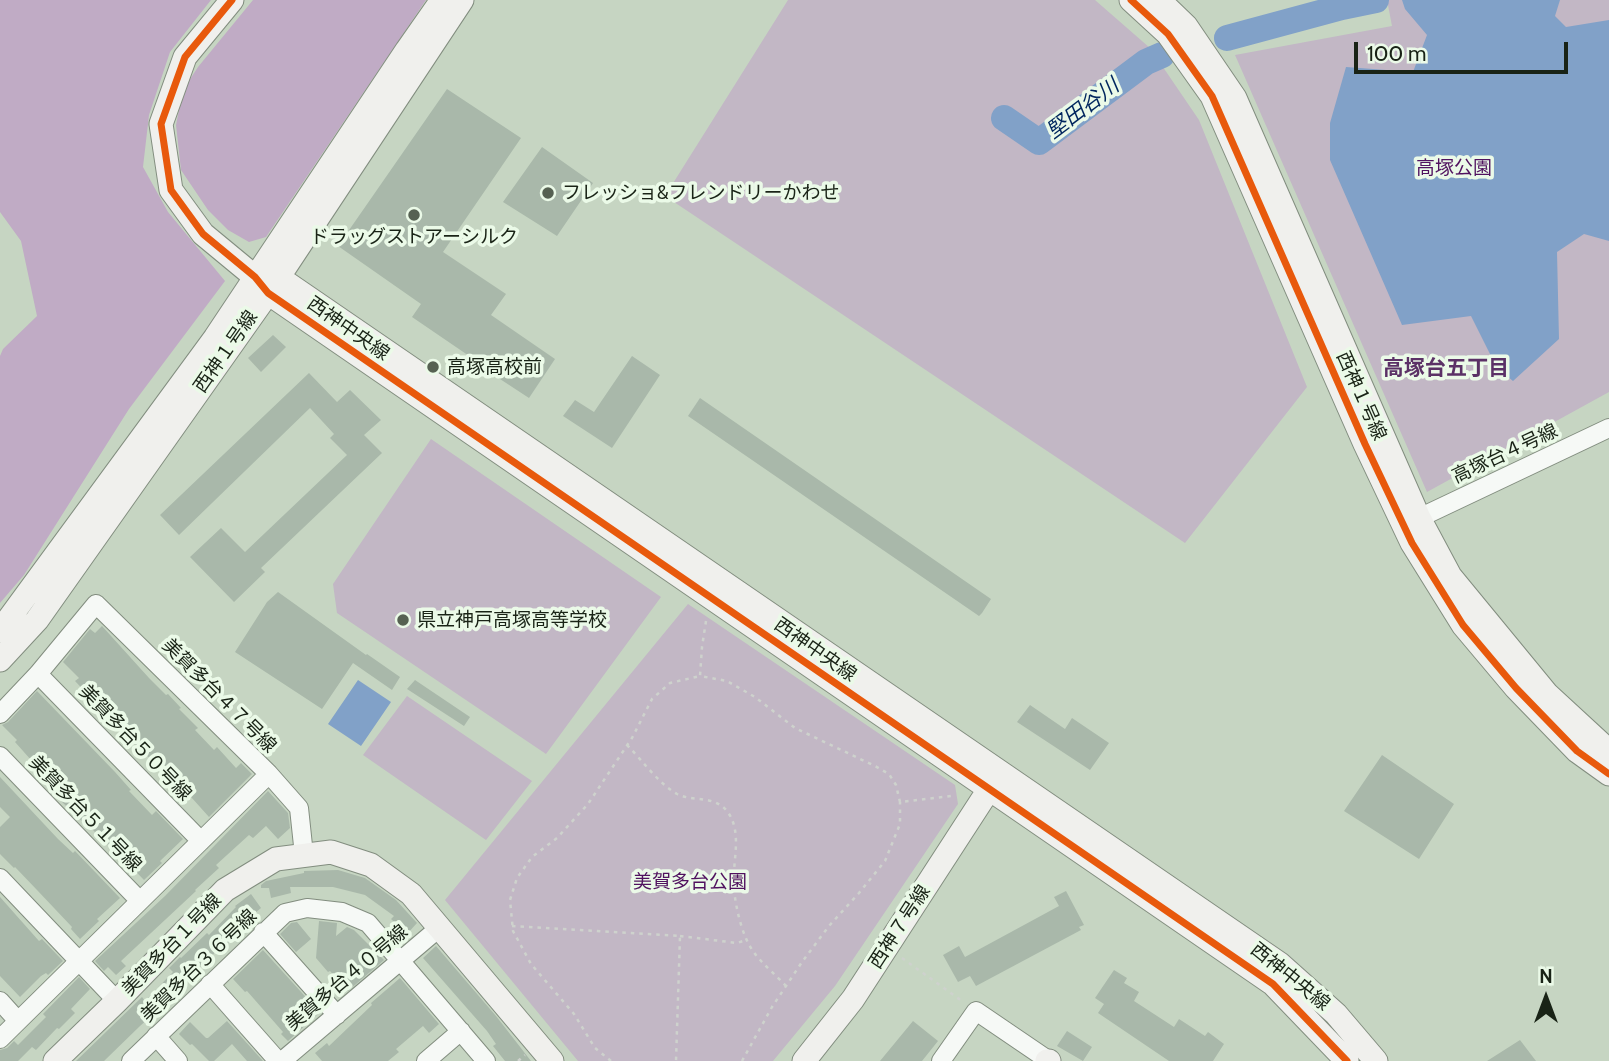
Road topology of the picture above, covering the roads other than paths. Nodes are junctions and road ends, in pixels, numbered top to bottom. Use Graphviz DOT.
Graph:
graph roads {
  1 [pos="232,0"];
  2 [pos="442,0"];
  3 [pos="462,0"];
  4 [pos="1131,0"];
  5 [pos="1159,0"];
  6 [pos="267,282"];
  7 [pos="1609,428"];
  8 [pos="1419,518"];
  9 [pos="0,631"];
  10 [pos="0,660"];
  11 [pos="38,674"];
  12 [pos="0,714"];
  13 [pos="1609,751"];
  14 [pos="0,756"];
  15 [pos="269,774"];
  16 [pos="1609,774"];
  17 [pos="995,780"];
  18 [pos="201,841"];
  19 [pos="304,855"];
  20 [pos="0,878"];
  21 [pos="140,901"];
  22 [pos="439,928"];
  23 [pos="263,932"];
  24 [pos="79,961"];
  25 [pos="401,961"];
  26 [pos="210,984"];
  27 [pos="0,1001"];
  28 [pos="117,1001"];
  29 [pos="337,1015"];
  30 [pos="19,1021"];
  31 [pos="461,1031"];
  32 [pos="156,1036"];
  33 [pos="0,1039"];
  34 [pos="55,1061"];
  35 [pos="131,1061"];
  36 [pos="178,1061"];
  37 [pos="280,1061"];
  38 [pos="426,1061"];
  39 [pos="486,1061"];
  40 [pos="552,1061"];
  41 [pos="804,1061"];
  42 [pos="941,1061"];
  43 [pos="1048,1061"];
  44 [pos="1347,1061"];
  45 [pos="1376,1061"];
  1 -- 6 [label="street, 西神中央線"];
  2 -- 6 [label="street, 西神１号線"];
  3 -- 6 [label="street, 西神１号線"];
  4 -- 16 [label="street, 西神１号線"];
  5 -- 8 [label="street, 西神１号線"];
  6 -- 9 [label="street, 西神１号線"];
  6 -- 10 [label="street, 西神１号線"];
  6 -- 17 [label="street, 西神中央線"];
  7 -- 8 [label="street, 高塚台４号線"];
  8 -- 13 [label="street, 西神１号線"];
  11 -- 12 [label="street, 美賀多台４７号線"];
  11 -- 15 [label="street, 美賀多台４７号線"];
  11 -- 18 [label="street, 美賀多台５０号線"];
  14 -- 21 [label="street, 美賀多台５１号線"];
  15 -- 18 [label="street, 美賀多台４７号線"];
  15 -- 19 [label="street"];
  17 -- 41 [label="street, 西神７号線"];
  17 -- 44 [label="street, 西神中央線"];
  17 -- 45 [label="street, 西神中央線"];
  18 -- 21 [label="street, 美賀多台４７号線"];
  19 -- 22 [label="street, 美賀多台１号線"];
  19 -- 28 [label="street, 美賀多台１号線"];
  20 -- 24 [label="street"];
  21 -- 24 [label="street, 美賀多台４７号線"];
  22 -- 25 [label="street, 美賀多台４０号線"];
  22 -- 40 [label="street, 美賀多台１号線"];
  23 -- 25 [label="street, 美賀多台３６号線"];
  23 -- 26 [label="street, 美賀多台３６号線"];
  23 -- 29 [label="street"];
  24 -- 28 [label="street"];
  24 -- 30 [label="street, 美賀多台４７号線"];
  25 -- 29 [label="street, 美賀多台４０号線"];
  25 -- 31 [label="street, 美賀多台３６号線"];
  26 -- 32 [label="street, 美賀多台３６号線"];
  26 -- 37 [label="street"];
  27 -- 30 [label="street"];
  28 -- 34 [label="street, 美賀多台１号線"];
  29 -- 37 [label="street, 美賀多台４０号線"];
  30 -- 33 [label="street, 美賀多台４７号線"];
  31 -- 38 [label="street"];
  31 -- 39 [label="street, 美賀多台３６号線"];
  32 -- 35 [label="street, 美賀多台３６号線"];
  32 -- 36 [label="street"];
  42 -- 43 [label="street"];
}
